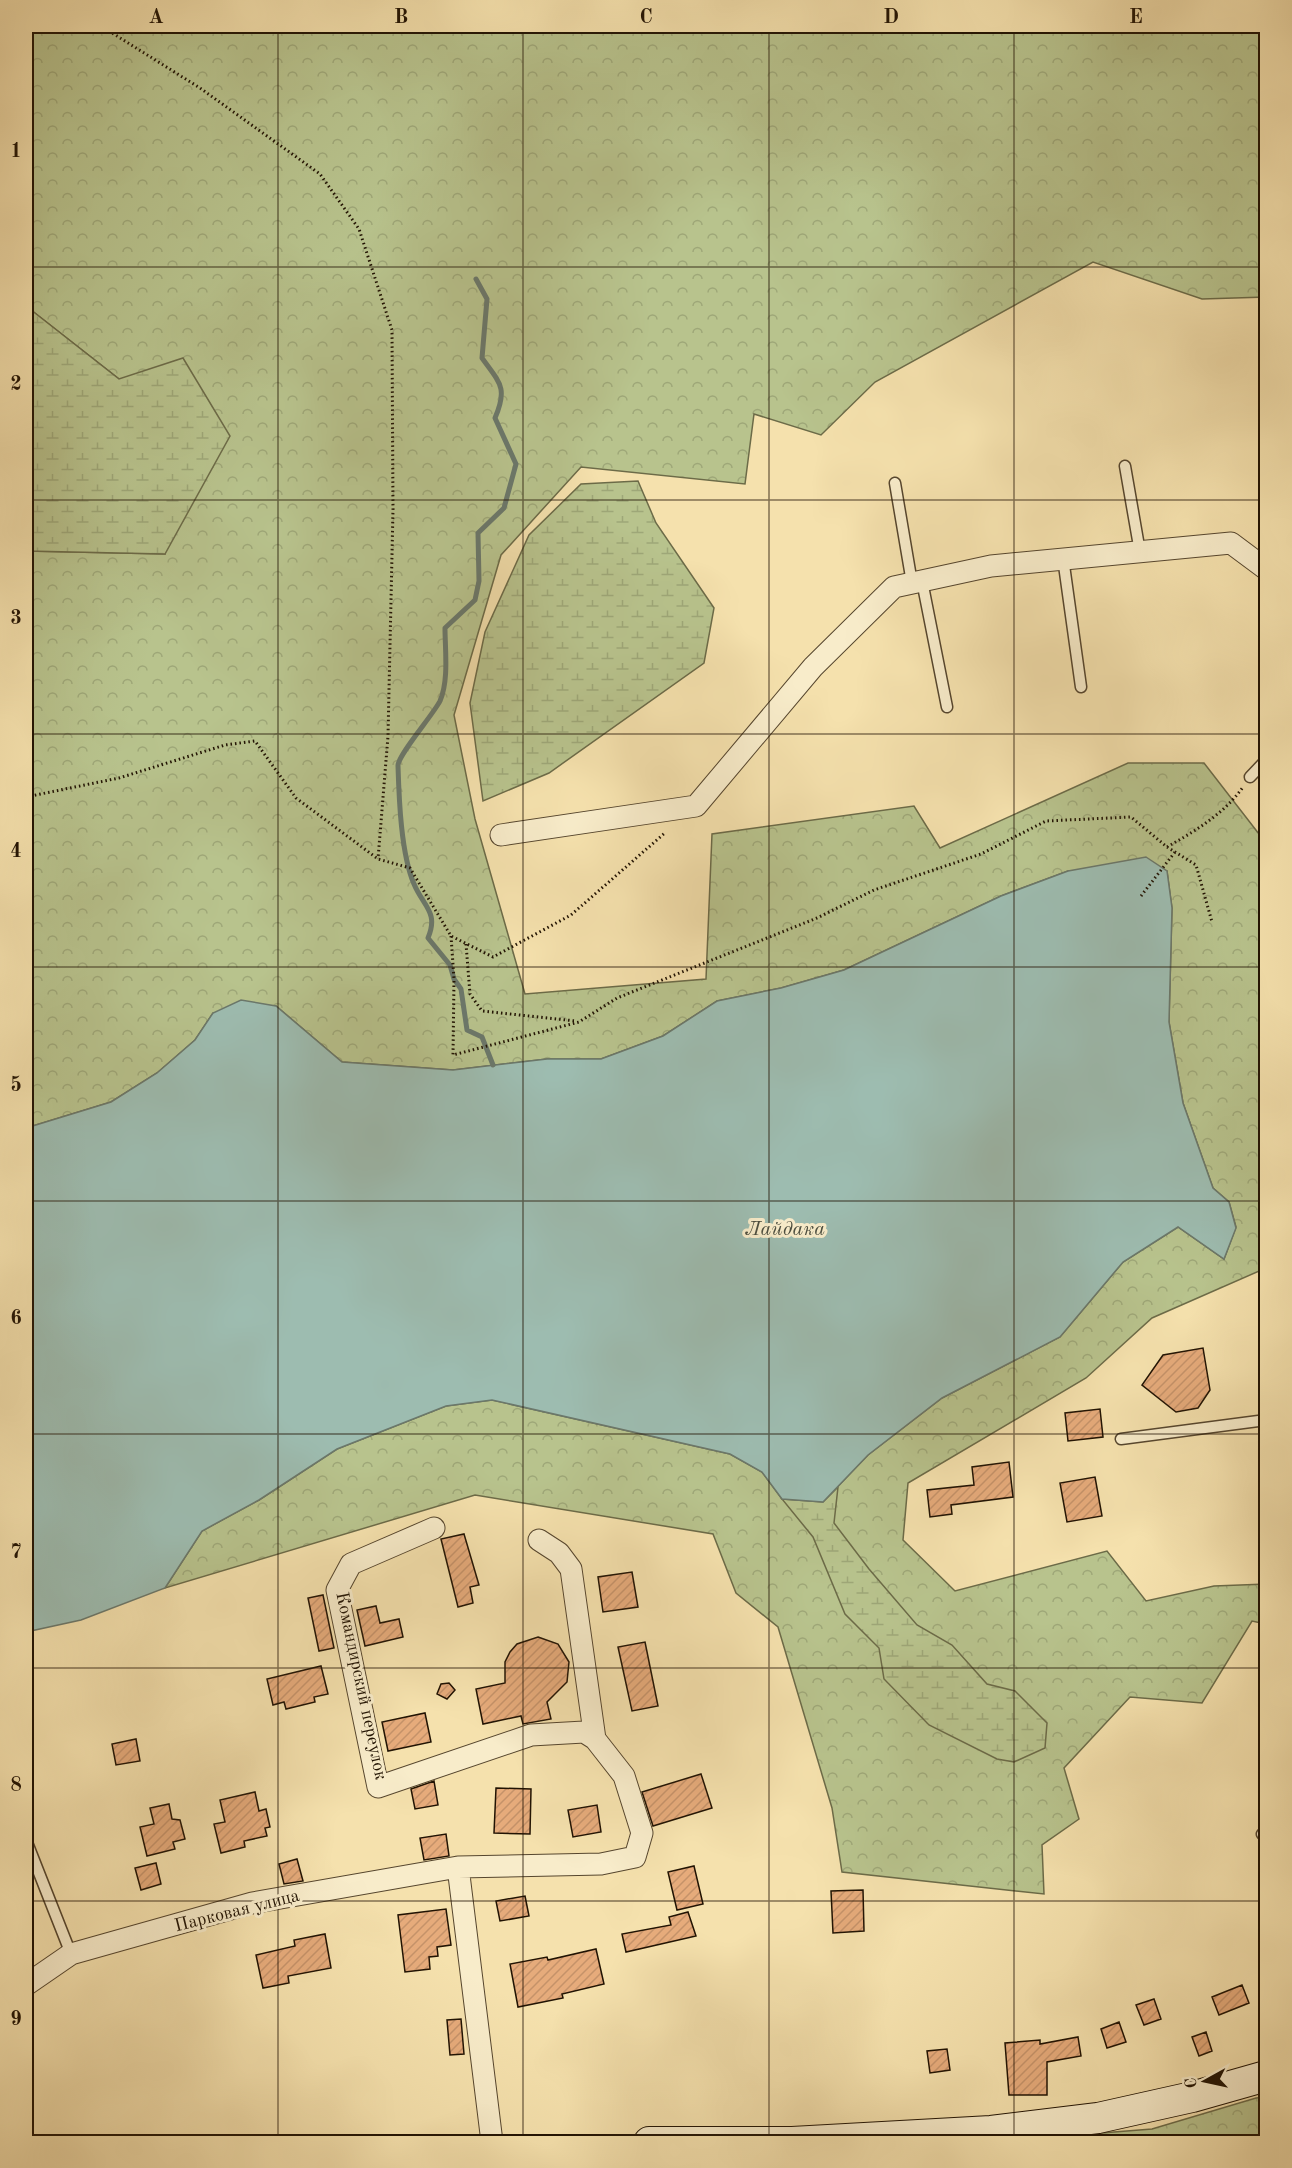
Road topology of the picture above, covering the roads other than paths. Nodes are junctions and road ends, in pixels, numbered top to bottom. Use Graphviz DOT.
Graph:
graph roads {
  1 [pos="1125,466"];
  2 [pos="895,483"];
  3 [pos="1140,552"];
  4 [pos="1063,558"];
  5 [pos="1266,569"];
  6 [pos="917,582"];
  7 [pos="1081,687"];
  8 [pos="947,707"];
  9 [pos="1266,759"];
  10 [pos="1250,777"];
  11 [pos="501,835"];
  12 [pos="1266,1420"];
  13 [pos="1121,1439"];
  14 [pos="434,1527"];
  15 [pos="539,1540"];
  16 [pos="595,1739"];
  17 [pos="26,1840"];
  18 [pos="459,1867"];
  19 [pos="71,1954"];
  20 [pos="26,1985"];
  21 [pos="1266,2076"];
  22 [pos="492,2142"];
  23 [pos="649,2142"];
  1 -- 3 [label="lane"];
  2 -- 6 [label="lane"];
  3 -- 4 [label="street"];
  3 -- 5 [label="street"];
  4 -- 6 [label="street"];
  4 -- 7 [label="lane"];
  6 -- 8 [label="lane"];
  6 -- 11 [label="street"];
  9 -- 10 [label="lane"];
  12 -- 13 [label="lane"];
  14 -- 16 [label="street, Командирский переулок"];
  15 -- 16 [label="street"];
  16 -- 18 [label="street, Парковая улица"];
  17 -- 19 [label="lane"];
  18 -- 19 [label="street, Парковая улица"];
  18 -- 22 [label="street"];
  19 -- 20 [label="street, Парковая улица"];
  21 -- 23 [label="main road"];
}
